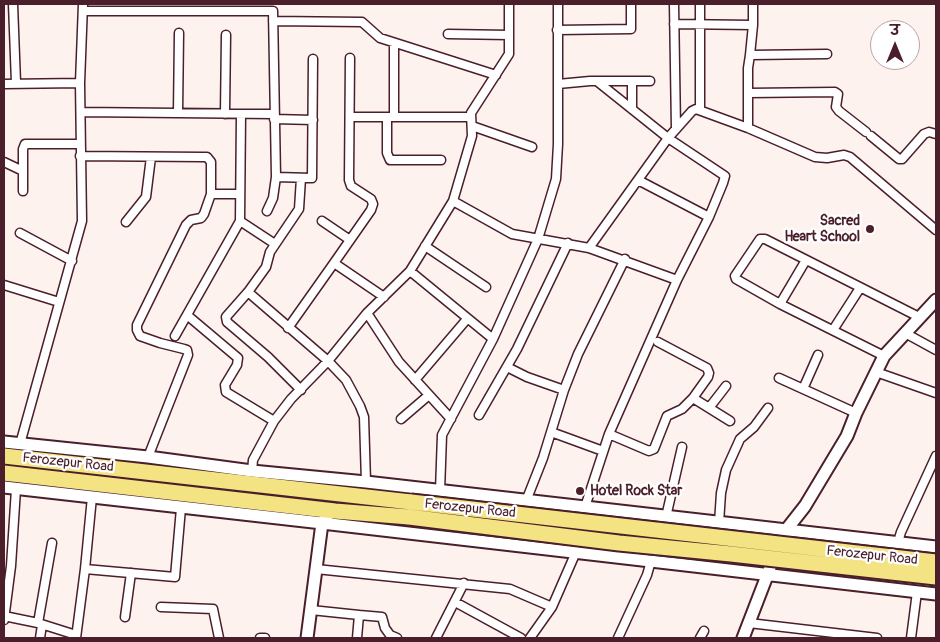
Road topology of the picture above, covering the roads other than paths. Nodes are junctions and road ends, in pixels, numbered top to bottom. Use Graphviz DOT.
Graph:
graph roads {
  1 [pos="13,4"];
  2 [pos="509,4"];
  3 [pos="558,4"];
  4 [pos="631,4"];
  5 [pos="674,4"];
  6 [pos="700,4"];
  7 [pos="752,4"];
  8 [pos="83,7"];
  9 [pos="214,7"];
  10 [pos="273,7"];
  11 [pos="273,21"];
  12 [pos="674,24"];
  13 [pos="700,24"];
  14 [pos="752,25"];
  15 [pos="558,30"];
  16 [pos="180,32"];
  17 [pos="448,34"];
  18 [pos="509,34"];
  19 [pos="226,35"];
  20 [pos="394,43"];
  21 [pos="828,54"];
  22 [pos="750,55"];
  23 [pos="350,58"];
  24 [pos="312,59"];
  25 [pos="496,75"];
  26 [pos="632,81"];
  27 [pos="650,81"];
  28 [pos="598,82"];
  29 [pos="16,83"];
  30 [pos="80,83"];
  31 [pos="4,84"];
  32 [pos="558,84"];
  33 [pos="748,94"];
  34 [pos="632,109"];
  35 [pos="700,109"];
  36 [pos="81,112"];
  37 [pos="178,113"];
  38 [pos="225,114"];
  39 [pos="241,114"];
  40 [pos="274,116"];
  41 [pos="350,117"];
  42 [pos="391,117"];
  43 [pos="470,117"];
  44 [pos="313,120"];
  45 [pos="472,126"];
  46 [pos="748,128"];
  47 [pos="676,129"];
  48 [pos="936,134"];
  49 [pos="668,138"];
  50 [pos="80,144"];
  51 [pos="532,147"];
  52 [pos="80,156"];
  53 [pos="151,157"];
  54 [pos="441,160"];
  55 [pos="4,162"];
  56 [pos="23,171"];
  57 [pos="276,177"];
  58 [pos="301,178"];
  59 [pos="638,180"];
  60 [pos="23,191"];
  61 [pos="211,194"];
  62 [pos="240,194"];
  63 [pos="453,201"];
  64 [pos="267,211"];
  65 [pos="709,217"];
  66 [pos="240,221"];
  67 [pos="126,222"];
  68 [pos="322,222"];
  69 [pos="936,230"];
  70 [pos="20,233"];
  71 [pos="538,239"];
  72 [pos="350,240"];
  73 [pos="568,243"];
  74 [pos="275,244"];
  75 [pos="425,246"];
  76 [pos="589,248"];
  77 [pos="625,259"];
  78 [pos="806,260"];
  79 [pos="72,261"];
  80 [pos="334,263"];
  81 [pos="410,271"];
  82 [pos="677,280"];
  83 [pos="4,285"];
  84 [pos="486,287"];
  85 [pos="860,288"];
  86 [pos="248,292"];
  87 [pos="384,297"];
  88 [pos="936,300"];
  89 [pos="59,302"];
  90 [pos="780,304"];
  91 [pos="367,313"];
  92 [pos="187,315"];
  93 [pos="468,318"];
  94 [pos="919,318"];
  95 [pos="288,328"];
  96 [pos="833,330"];
  97 [pos="905,333"];
  98 [pos="175,336"];
  99 [pos="493,339"];
  100 [pos="658,342"];
  101 [pos="936,350"];
  102 [pos="818,355"];
  103 [pos="884,356"];
  104 [pos="328,362"];
  105 [pos="507,367"];
  106 [pos="876,372"];
  107 [pos="779,378"];
  108 [pos="416,380"];
  109 [pos="726,386"];
  110 [pos="803,389"];
  111 [pos="301,390"];
  112 [pos="564,390"];
  113 [pos="936,393"];
  114 [pos="430,395"];
  115 [pos="693,398"];
  116 [pos="709,408"];
  117 [pos="768,408"];
  118 [pos="856,413"];
  119 [pos="478,414"];
  120 [pos="401,419"];
  121 [pos="451,420"];
  122 [pos="274,421"];
  123 [pos="730,421"];
  124 [pos="551,432"];
  125 [pos="609,434"];
  126 [pos="4,442"];
  127 [pos="20,444"];
  128 [pos="682,447"];
  129 [pos="602,451"];
  130 [pos="4,456"];
  131 [pos="148,456"];
  132 [pos="936,456"];
  133 [pos="252,471"];
  134 [pos="4,473"];
  135 [pos="366,482"];
  136 [pos="324,485"];
  137 [pos="4,487"];
  138 [pos="16,489"];
  139 [pos="440,491"];
  140 [pos="92,497"];
  141 [pos="526,501"];
  142 [pos="585,507"];
  143 [pos="180,508"];
  144 [pos="410,510"];
  145 [pos="335,511"];
  146 [pos="666,517"];
  147 [pos="322,523"];
  148 [pos="719,523"];
  149 [pos="786,530"];
  150 [pos="898,542"];
  151 [pos="52,543"];
  152 [pos="936,547"];
  153 [pos="576,552"];
  154 [pos="651,561"];
  155 [pos="936,562"];
  156 [pos="316,568"];
  157 [pos="85,569"];
  158 [pos="770,569"];
  159 [pos="131,573"];
  160 [pos="936,577"];
  161 [pos="464,583"];
  162 [pos="6,588"];
  163 [pos="917,592"];
  164 [pos="936,594"];
  165 [pos="455,602"];
  166 [pos="161,607"];
  167 [pos="552,607"];
  168 [pos="311,610"];
  169 [pos="358,615"];
  170 [pos="4,616"];
  171 [pos="125,617"];
  172 [pos="4,620"];
  173 [pos="749,623"];
  174 [pos="40,624"];
  175 [pos="819,635"];
  176 [pos="76,637"];
  177 [pos="392,637"];
  178 [pos="40,638"];
  179 [pos="219,638"];
  180 [pos="260,638"];
  181 [pos="265,638"];
  182 [pos="308,638"];
  183 [pos="356,638"];
  184 [pos="436,638"];
  185 [pos="521,638"];
  186 [pos="530,638"];
  187 [pos="618,638"];
  188 [pos="743,638"];
  189 [pos="877,638"];
  190 [pos="911,638"];
  1 -- 29 [label="street"];
  2 -- 18 [label="street"];
  3 -- 15 [label="street"];
  4 -- 15 [label="street"];
  5 -- 12 [label="street"];
  6 -- 13 [label="street"];
  7 -- 14 [label="street"];
  8 -- 9 [label="street"];
  8 -- 30 [label="street"];
  9 -- 10 [label="street"];
  10 -- 11 [label="street"];
  11 -- 20 [label="street"];
  11 -- 40 [label="street"];
  12 -- 13 [label="street"];
  12 -- 47 [label="street"];
  13 -- 14 [label="street"];
  13 -- 35 [label="street"];
  14 -- 22 [label="street"];
  15 -- 32 [label="street"];
  16 -- 37 [label="street"];
  17 -- 18 [label="street"];
  18 -- 25 [label="street"];
  19 -- 38 [label="street"];
  20 -- 25 [label="street"];
  20 -- 42 [label="street"];
  21 -- 22 [label="street"];
  22 -- 33 [label="street"];
  23 -- 41 [label="street"];
  24 -- 44 [label="street"];
  25 -- 43 [label="street"];
  26 -- 27 [label="street"];
  26 -- 28 [label="street"];
  26 -- 34 [label="street"];
  28 -- 32 [label="street"];
  28 -- 34 [label="street"];
  29 -- 30 [label="street"];
  29 -- 31 [label="street"];
  30 -- 36 [label="street"];
  32 -- 71 [label="street"];
  33 -- 46 [label="street"];
  33 -- 48 [label="street"];
  34 -- 49 [label="street"];
  35 -- 46 [label="street"];
  35 -- 47 [label="street"];
  36 -- 37 [label="street"];
  36 -- 50 [label="street"];
  37 -- 38 [label="street"];
  38 -- 39 [label="street"];
  39 -- 40 [label="street"];
  39 -- 62 [label="street"];
  40 -- 44 [label="street"];
  40 -- 57 [label="street"];
  41 -- 42 [label="street"];
  41 -- 72 [label="street"];
  42 -- 43 [label="street"];
  42 -- 54 [label="street"];
  43 -- 45 [label="street"];
  44 -- 58 [label="street"];
  45 -- 51 [label="street"];
  45 -- 63 [label="street"];
  46 -- 69 [label="street"];
  47 -- 49 [label="street"];
  49 -- 59 [label="street"];
  49 -- 65 [label="street"];
  50 -- 52 [label="street"];
  50 -- 56 [label="street"];
  52 -- 53 [label="street"];
  52 -- 79 [label="street"];
  53 -- 61 [label="street"];
  53 -- 67 [label="street"];
  55 -- 56 [label="street"];
  56 -- 60 [label="street"];
  57 -- 58 [label="street"];
  57 -- 64 [label="street"];
  58 -- 74 [label="street"];
  59 -- 65 [label="street"];
  59 -- 76 [label="street"];
  61 -- 62 [label="street"];
  61 -- 131 [label="street"];
  62 -- 66 [label="street"];
  63 -- 71 [label="street"];
  63 -- 75 [label="street"];
  65 -- 82 [label="street"];
  66 -- 74 [label="street"];
  66 -- 92 [label="street"];
  68 -- 72 [label="street"];
  70 -- 79 [label="street"];
  71 -- 73 [label="street"];
  71 -- 99 [label="street"];
  72 -- 80 [label="street"];
  73 -- 76 [label="street"];
  73 -- 105 [label="street"];
  74 -- 86 [label="street"];
  75 -- 81 [label="street"];
  75 -- 84 [label="street"];
  76 -- 77 [label="street"];
  77 -- 82 [label="street"];
  77 -- 112 [label="street"];
  78 -- 85 [label="street"];
  78 -- 90 [label="street"];
  78 -- 90 [label="street"];
  79 -- 89 [label="street"];
  80 -- 87 [label="street"];
  80 -- 95 [label="street"];
  81 -- 87 [label="street"];
  81 -- 93 [label="street"];
  82 -- 125 [label="street"];
  83 -- 89 [label="street"];
  85 -- 94 [label="street"];
  85 -- 96 [label="street"];
  86 -- 95 [label="street"];
  86 -- 111 [label="street"];
  87 -- 91 [label="street"];
  88 -- 94 [label="street"];
  89 -- 127 [label="street"];
  90 -- 96 [label="street"];
  91 -- 104 [label="street"];
  91 -- 108 [label="street"];
  92 -- 98 [label="street"];
  92 -- 122 [label="street"];
  93 -- 99 [label="street"];
  93 -- 108 [label="street"];
  94 -- 97 [label="street"];
  95 -- 104 [label="street"];
  96 -- 103 [label="street"];
  97 -- 101 [label="street"];
  97 -- 103 [label="street"];
  99 -- 121 [label="street"];
  100 -- 115 [label="street"];
  102 -- 110 [label="street"];
  103 -- 106 [label="street"];
  104 -- 111 [label="street"];
  104 -- 135 [label="street"];
  105 -- 112 [label="street"];
  105 -- 119 [label="street"];
  106 -- 113 [label="street"];
  106 -- 118 [label="street"];
  107 -- 110 [label="street"];
  108 -- 114 [label="street"];
  109 -- 116 [label="street"];
  110 -- 118 [label="street"];
  111 -- 122 [label="street"];
  112 -- 124 [label="street"];
  114 -- 120 [label="street"];
  114 -- 121 [label="street"];
  115 -- 116 [label="street"];
  115 -- 125 [label="street"];
  116 -- 123 [label="street"];
  117 -- 148 [label="street"];
  118 -- 149 [label="street"];
  121 -- 139 [label="street"];
  122 -- 133 [label="street"];
  124 -- 129 [label="street"];
  124 -- 141 [label="street"];
  125 -- 129 [label="street"];
  126 -- 127 [label="street"];
  127 -- 131 [label="street"];
  128 -- 146 [label="street"];
  129 -- 142 [label="street"];
  130 -- 136 [label="highway, Ferozepur Road"];
  131 -- 133 [label="street"];
  132 -- 150 [label="street"];
  133 -- 136 [label="street"];
  134 -- 145 [label="highway, Ferozepur Road"];
  135 -- 136 [label="street"];
  135 -- 139 [label="street"];
  136 -- 144 [label="highway, Ferozepur Road"];
  137 -- 138 [label="street"];
  138 -- 140 [label="street"];
  138 -- 162 [label="street"];
  139 -- 141 [label="street"];
  140 -- 143 [label="street"];
  140 -- 157 [label="street"];
  141 -- 142 [label="street"];
  142 -- 146 [label="street"];
  143 -- 147 [label="street"];
  143 -- 159 [label="street"];
  144 -- 145 [label="highway, Ferozepur Road"];
  144 -- 155 [label="highway, Ferozepur Road, bridge"];
  144 -- 160 [label="highway, Ferozepur Road, bridge"];
  145 -- 147 [label="street"];
  146 -- 148 [label="street"];
  147 -- 153 [label="street"];
  147 -- 156 [label="street"];
  148 -- 149 [label="street"];
  149 -- 150 [label="street"];
  149 -- 158 [label="street"];
  150 -- 152 [label="street"];
  151 -- 174 [label="street"];
  153 -- 154 [label="street"];
  153 -- 167 [label="street"];
  154 -- 158 [label="street"];
  154 -- 187 [label="street"];
  156 -- 161 [label="street"];
  156 -- 168 [label="street"];
  157 -- 159 [label="street"];
  157 -- 176 [label="street"];
  158 -- 163 [label="street"];
  158 -- 173 [label="street"];
  159 -- 171 [label="street"];
  161 -- 165 [label="street"];
  161 -- 167 [label="street"];
  162 -- 170 [label="street"];
  163 -- 164 [label="street"];
  163 -- 190 [label="street"];
  165 -- 184 [label="street"];
  165 -- 185 [label="street"];
  166 -- 179 [label="street"];
  167 -- 186 [label="street"];
  168 -- 169 [label="street"];
  168 -- 182 [label="street"];
  169 -- 177 [label="street"];
  169 -- 183 [label="street"];
  170 -- 172 [label="street"];
  170 -- 174 [label="street"];
  173 -- 175 [label="street"];
  173 -- 188 [label="street"];
  174 -- 176 [label="street"];
  174 -- 178 [label="street"];
  175 -- 189 [label="street"];
  180 -- 181 [label="street"];
}
